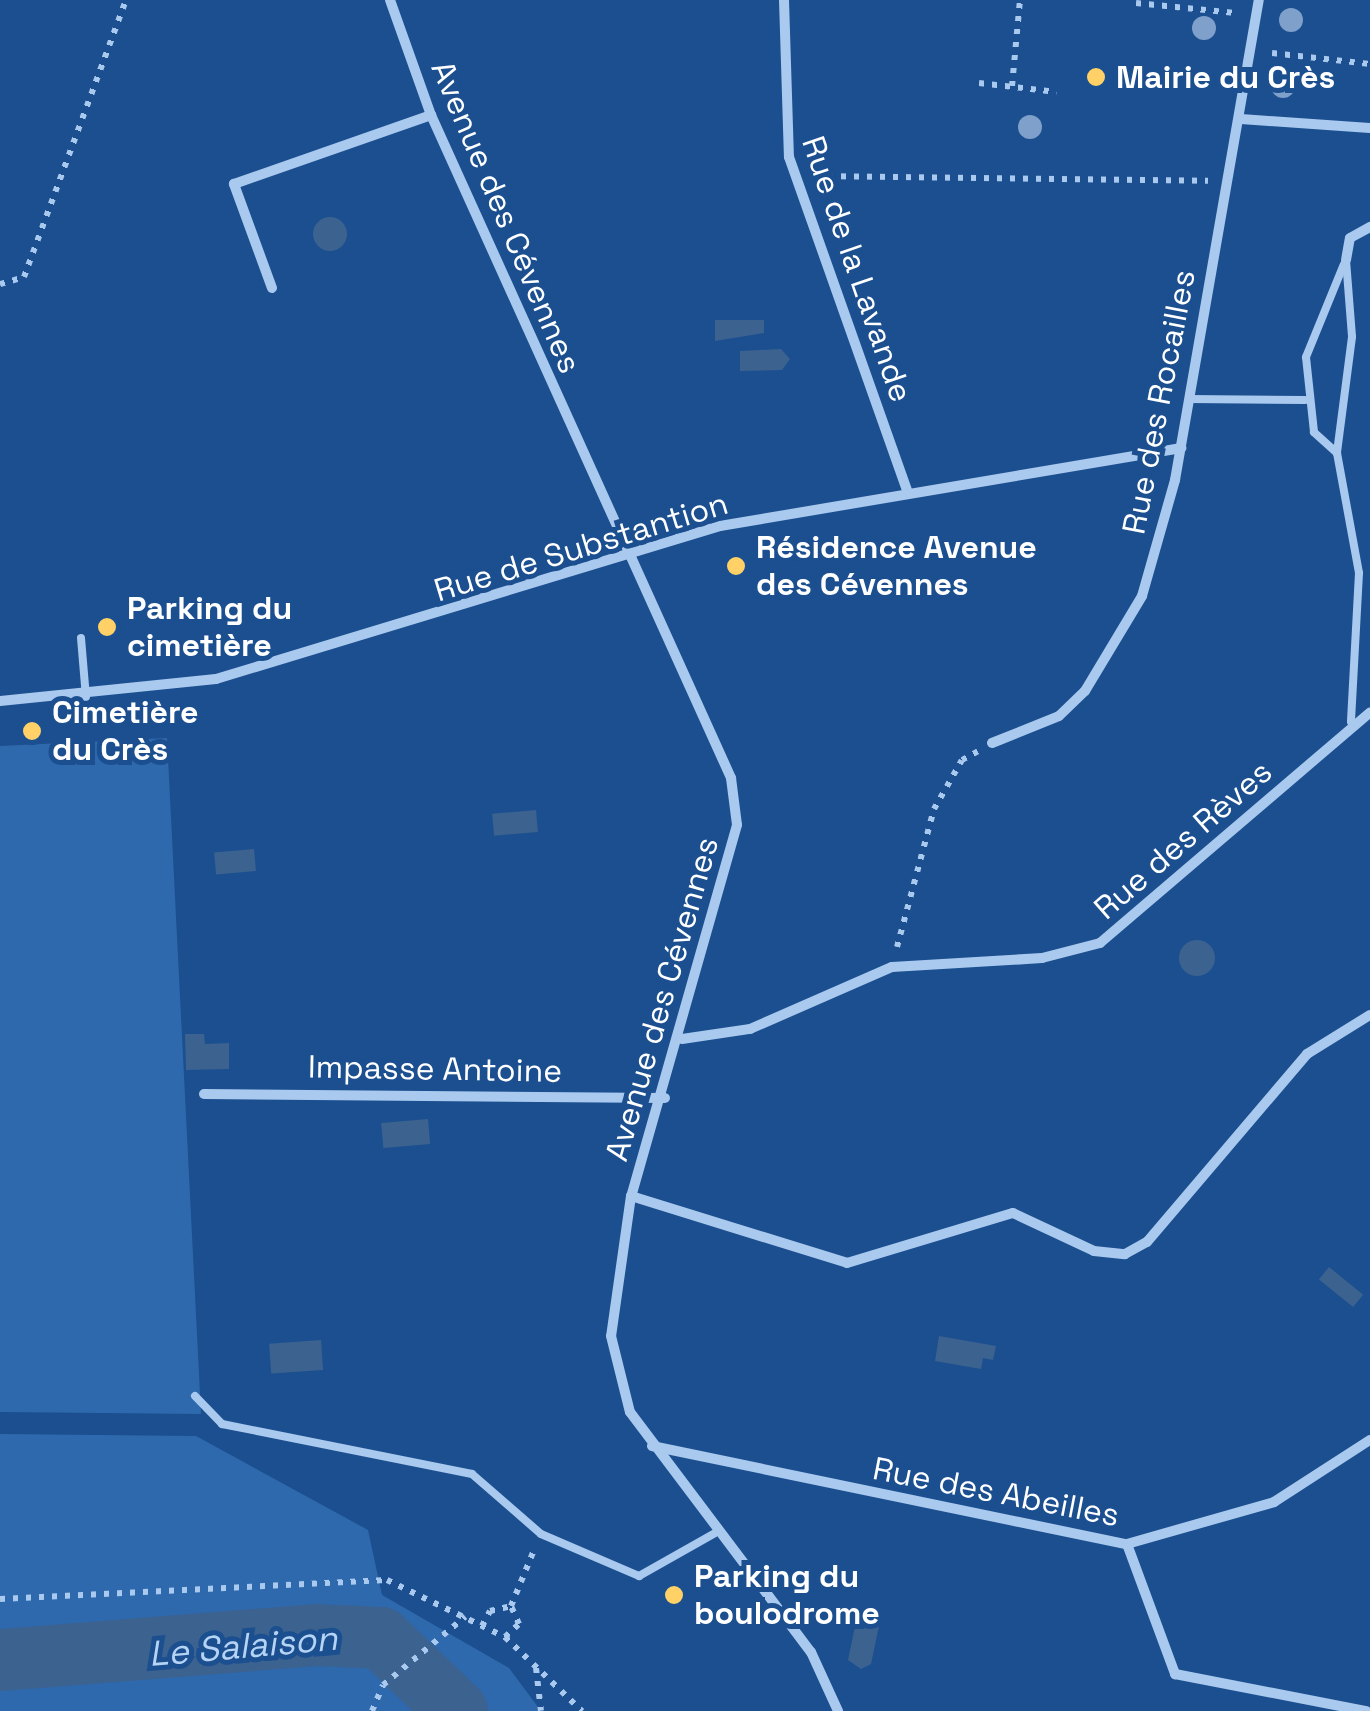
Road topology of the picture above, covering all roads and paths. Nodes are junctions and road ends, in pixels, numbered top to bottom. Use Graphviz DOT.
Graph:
graph roads {
  1 [pos="126,0"];
  2 [pos="390,0"];
  3 [pos="784,0"];
  4 [pos="1020,0"];
  5 [pos="1259,0"];
  6 [pos="1136,3"];
  7 [pos="1256,16"];
  8 [pos="1251,51"];
  9 [pos="1370,64"];
  10 [pos="979,82"];
  11 [pos="1012,86"];
  12 [pos="1056,92"];
  13 [pos="431,115"];
  14 [pos="1241,119"];
  15 [pos="1370,128"];
  16 [pos="797,176"];
  17 [pos="1224,182"];
  18 [pos="1370,227"];
  19 [pos="1346,260"];
  20 [pos="0,284"];
  21 [pos="272,288"];
  22 [pos="1189,399"];
  23 [pos="1305,400"];
  24 [pos="1181,448"];
  25 [pos="1337,453"];
  26 [pos="907,490"];
  27 [pos="628,558"];
  28 [pos="81,638"];
  29 [pos="86,698"];
  30 [pos="0,701"];
  31 [pos="1370,712"];
  32 [pos="1352,722"];
  33 [pos="992,744"];
  34 [pos="892,967"];
  35 [pos="1370,1015"];
  36 [pos="682,1039"];
  37 [pos="204,1094"];
  38 [pos="665,1098"];
  39 [pos="631,1196"];
  40 [pos="195,1396"];
  41 [pos="1370,1440"];
  42 [pos="652,1446"];
  43 [pos="715,1533"];
  44 [pos="541,1534"];
  45 [pos="1127,1544"];
  46 [pos="0,1599"];
  47 [pos="511,1606"];
  48 [pos="465,1617"];
  49 [pos="482,1626"];
  50 [pos="505,1638"];
  51 [pos="536,1667"];
  52 [pos="372,1711"];
  53 [pos="542,1711"];
  54 [pos="582,1711"];
  55 [pos="838,1711"];
  56 [pos="1366,1711"];
  1 -- 20 [label="path"];
  2 -- 13 [label="street, Avenue des Cévennes"];
  3 -- 16 [label="street, Rue de la Lavande"];
  4 -- 11 [label="path"];
  5 -- 7 [label="street, Rue des Rocailles"];
  6 -- 7 [label="path"];
  7 -- 8 [label="street, Rue des Rocailles"];
  8 -- 9 [label="path"];
  8 -- 14 [label="street, Rue des Rocailles"];
  10 -- 11 [label="path"];
  11 -- 12 [label="path"];
  13 -- 21 [label="street"];
  13 -- 27 [label="street, Avenue des Cévennes"];
  14 -- 15 [label="street"];
  14 -- 17 [label="street, Rue des Rocailles"];
  16 -- 17 [label="path"];
  16 -- 26 [label="street, Rue de la Lavande"];
  17 -- 22 [label="street, Rue des Rocailles"];
  18 -- 19 [label="street"];
  19 -- 23 [label="lane"];
  19 -- 25 [label="lane"];
  22 -- 23 [label="lane"];
  22 -- 24 [label="street, Rue des Rocailles"];
  23 -- 25 [label="lane"];
  24 -- 26 [label="street, Rue de Substantion"];
  24 -- 33 [label="street, Rue des Rocailles"];
  25 -- 32 [label="lane"];
  26 -- 27 [label="street, Rue de Substantion"];
  27 -- 29 [label="street, Rue de Substantion"];
  27 -- 36 [label="street, Avenue des Cévennes"];
  28 -- 29 [label="lane"];
  29 -- 30 [label="street, Rue de Substantion"];
  31 -- 32 [label="street, Rue des Rèves"];
  32 -- 34 [label="street, Rue des Rèves"];
  33 -- 34 [label="path"];
  34 -- 36 [label="street, Rue des Rèves"];
  35 -- 39 [label="street"];
  36 -- 38 [label="street, Avenue des Cévennes"];
  37 -- 38 [label="street, Impasse Antoine"];
  38 -- 39 [label="street, Avenue des Cévennes"];
  39 -- 42 [label="street, Avenue des Cévennes"];
  40 -- 44 [label="lane"];
  41 -- 45 [label="street, Rue des Abeilles"];
  42 -- 43 [label="street, Avenue des Cévennes"];
  42 -- 45 [label="street, Rue des Abeilles"];
  43 -- 44 [label="lane"];
  43 -- 55 [label="street, Avenue des Cévennes"];
  44 -- 47 [label="path"];
  45 -- 56 [label="street"];
  46 -- 48 [label="path"];
  47 -- 49 [label="path"];
  47 -- 50 [label="path"];
  48 -- 49 [label="path"];
  48 -- 52 [label="path"];
  49 -- 50 [label="path"];
  50 -- 51 [label="path"];
  51 -- 53 [label="path"];
  51 -- 54 [label="path"];
}
